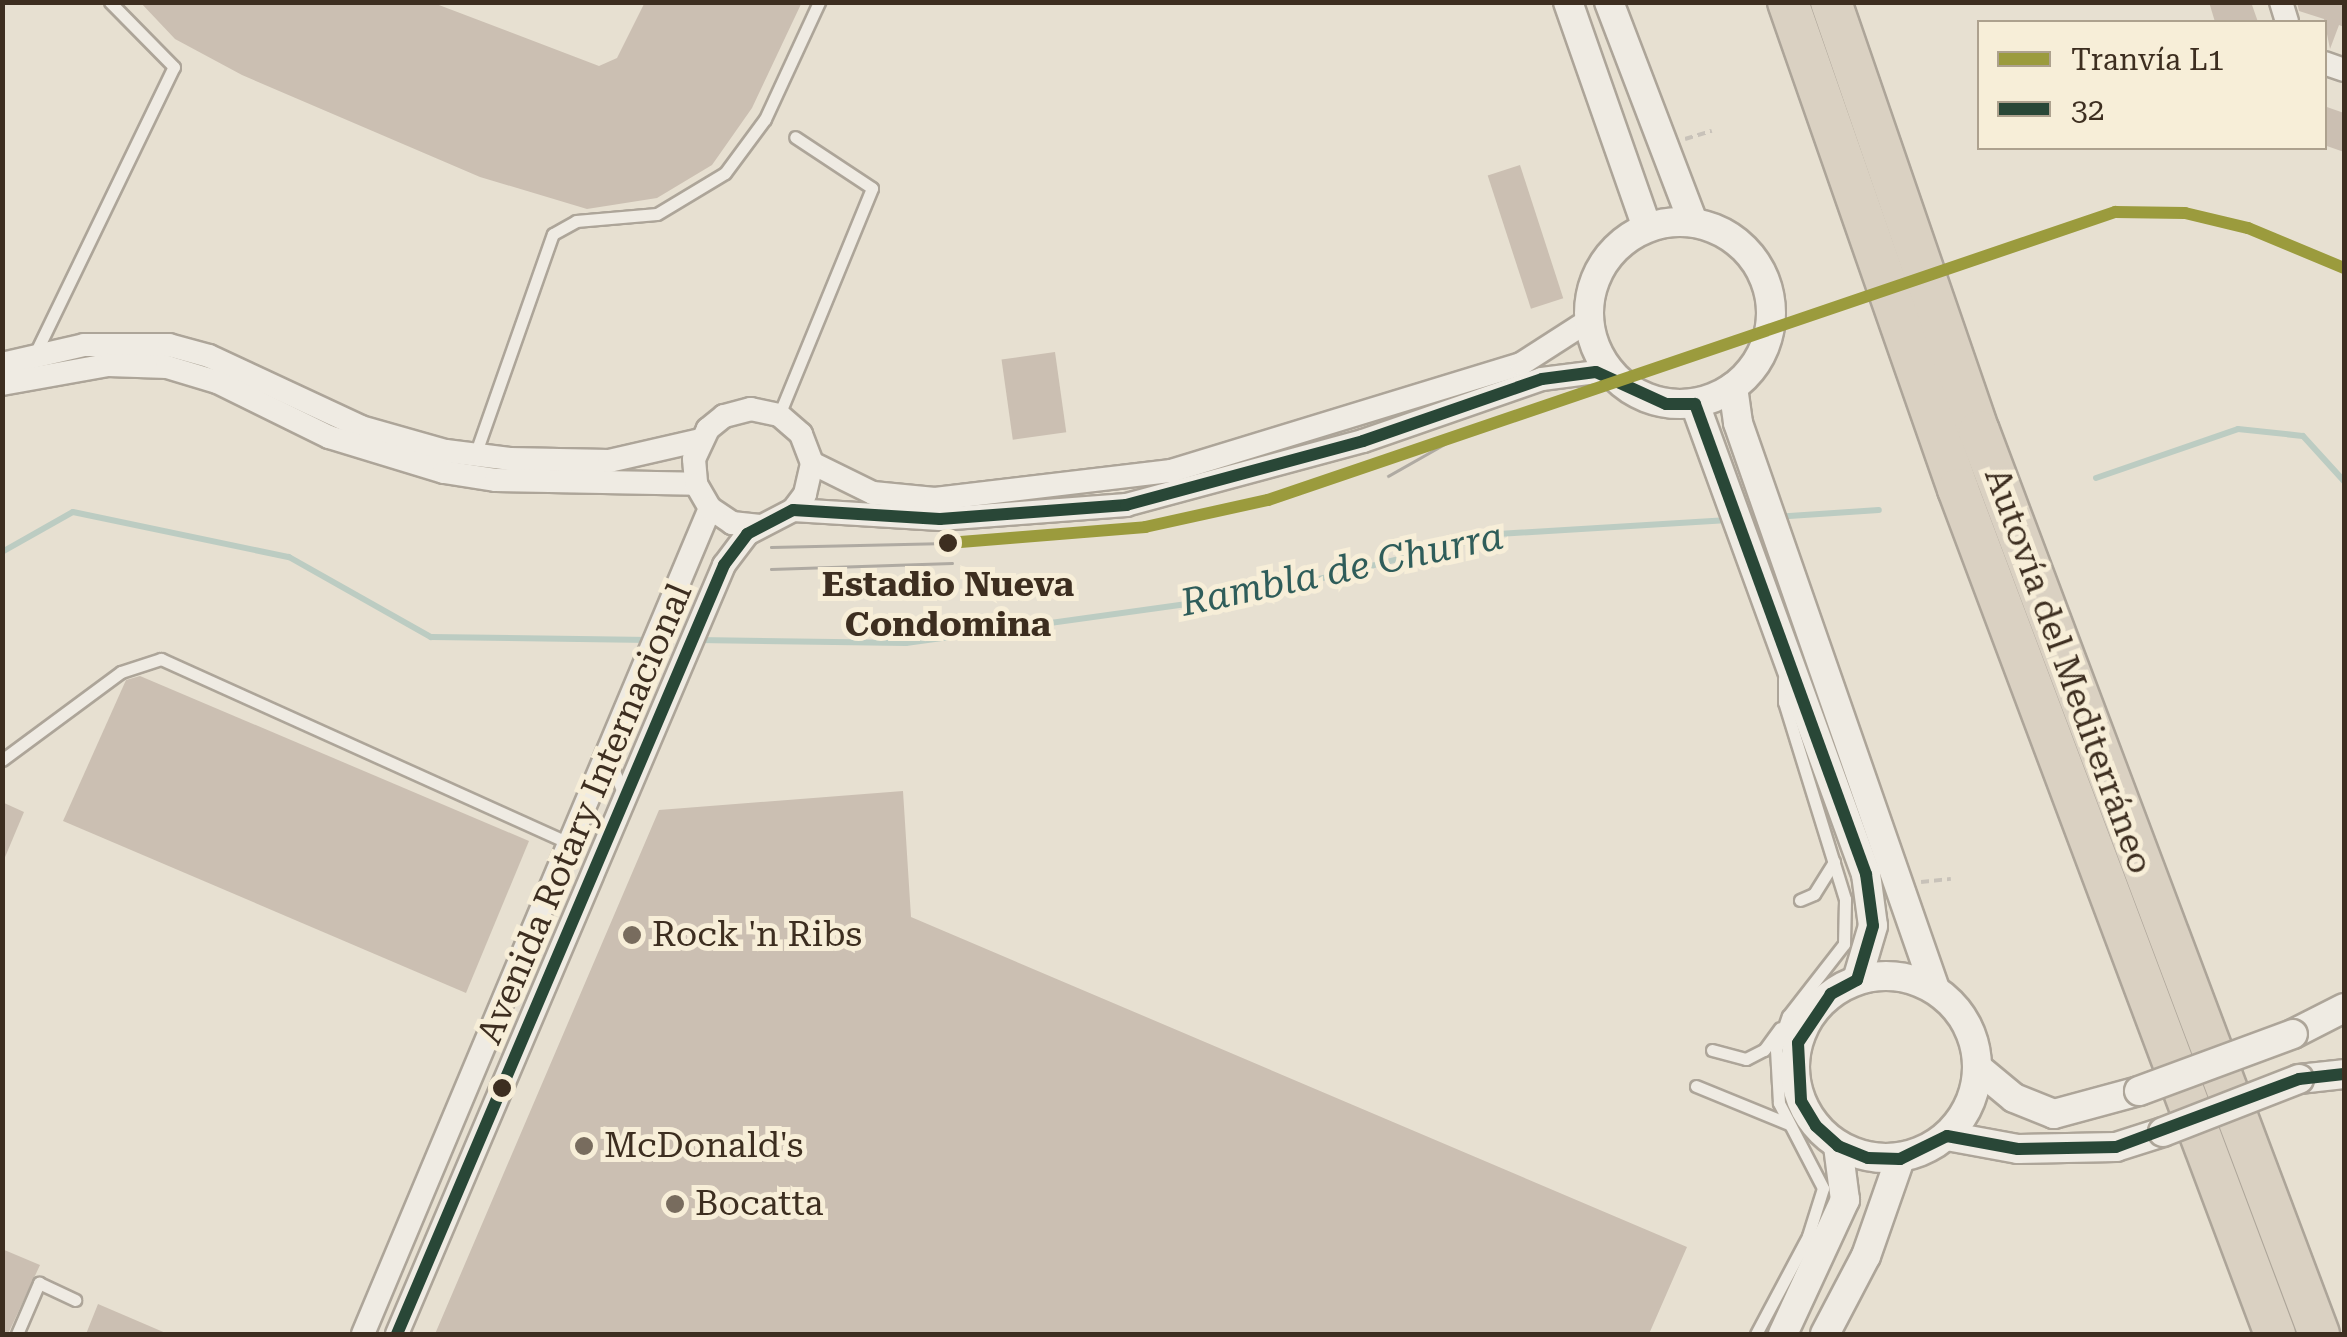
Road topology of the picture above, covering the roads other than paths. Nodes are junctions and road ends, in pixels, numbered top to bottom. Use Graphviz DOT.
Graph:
graph roads {
  1 [pos="110,2"];
  2 [pos="819,2"];
  3 [pos="1568,2"];
  4 [pos="1609,2"];
  5 [pos="1788,2"];
  6 [pos="1831,2"];
  7 [pos="796,137"];
  8 [pos="1693,222"];
  9 [pos="1647,228"];
  10 [pos="1588,321"];
  11 [pos="34,356"];
  12 [pos="2,364"];
  13 [pos="1614,378"];
  14 [pos="2,384"];
  15 [pos="1733,388"];
  16 [pos="1695,404"];
  17 [pos="780,415"];
  18 [pos="701,440"];
  19 [pos="475,455"];
  20 [pos="812,463"];
  21 [pos="696,484"];
  22 [pos="710,508"];
  23 [pos="793,510"];
  24 [pos="760,526"];
  25 [pos="1784,648"];
  26 [pos="2,760"];
  27 [pos="609,760"];
  28 [pos="625,798"];
  29 [pos="572,845"];
  30 [pos="1834,862"];
  31 [pos="1800,900"];
  32 [pos="1857,980"];
  33 [pos="1934,988"];
  34 [pos="2344,1008"];
  35 [pos="1788,1016"];
  36 [pos="1712,1050"];
  37 [pos="1978,1069"];
  38 [pos="2344,1074"];
  39 [pos="1696,1086"];
  40 [pos="1790,1124"];
  41 [pos="1948,1136"];
  42 [pos="1838,1146"];
  43 [pos="1900,1159"];
  44 [pos="405,1235"];
  45 [pos="413,1297"];
  46 [pos="75,1300"];
  47 [pos="17,1334"];
  48 [pos="363,1334"];
  49 [pos="397,1334"];
  50 [pos="1756,1334"];
  51 [pos="1783,1334"];
  52 [pos="1825,1334"];
  53 [pos="2276,1334"];
  54 [pos="2320,1334"];
  1 -- 11 [label="lane"];
  2 -- 19 [label="lane"];
  3 -- 9 [label="street"];
  4 -- 8 [label="street"];
  5 -- 53 [label="highway, Autovía del Mediterráneo"];
  6 -- 54 [label="highway, Autovía del Mediterráneo"];
  7 -- 17 [label="lane"];
  8 -- 9 [label="street"];
  8 -- 15 [label="street"];
  9 -- 10 [label="street"];
  10 -- 13 [label="street"];
  10 -- 20 [label="street"];
  11 -- 12 [label="street"];
  11 -- 19 [label="street"];
  13 -- 16 [label="street"];
  13 -- 23 [label="street"];
  14 -- 21 [label="street"];
  15 -- 16 [label="street"];
  15 -- 33 [label="street"];
  16 -- 25 [label="street"];
  17 -- 18 [label="street"];
  17 -- 20 [label="street"];
  18 -- 19 [label="street"];
  18 -- 21 [label="street"];
  20 -- 23 [label="street"];
  21 -- 22 [label="street"];
  22 -- 24 [label="street"];
  22 -- 27 [label="street, Avenida Rotary Internacional"];
  23 -- 24 [label="street"];
  24 -- 28 [label="street, Avenida Rotary Internacional"];
  25 -- 30 [label="lane"];
  25 -- 32 [label="street"];
  26 -- 29 [label="lane"];
  27 -- 28 [label="lane"];
  27 -- 29 [label="street, Avenida Rotary Internacional"];
  28 -- 45 [label="street, Avenida Rotary Internacional"];
  29 -- 44 [label="street, Avenida Rotary Internacional"];
  30 -- 31 [label="lane"];
  30 -- 35 [label="lane"];
  32 -- 33 [label="street"];
  32 -- 42 [label="street"];
  33 -- 37 [label="street"];
  34 -- 37 [label="street, bridge"];
  35 -- 36 [label="lane"];
  35 -- 40 [label="lane"];
  37 -- 41 [label="street"];
  38 -- 41 [label="street, bridge"];
  39 -- 40 [label="lane"];
  40 -- 50 [label="lane"];
  41 -- 43 [label="street"];
  42 -- 43 [label="street"];
  42 -- 51 [label="street"];
  43 -- 52 [label="street"];
  44 -- 45 [label="street"];
  44 -- 48 [label="street, Avenida Rotary Internacional"];
  45 -- 49 [label="street, Avenida Rotary Internacional"];
  46 -- 47 [label="lane"];
}
